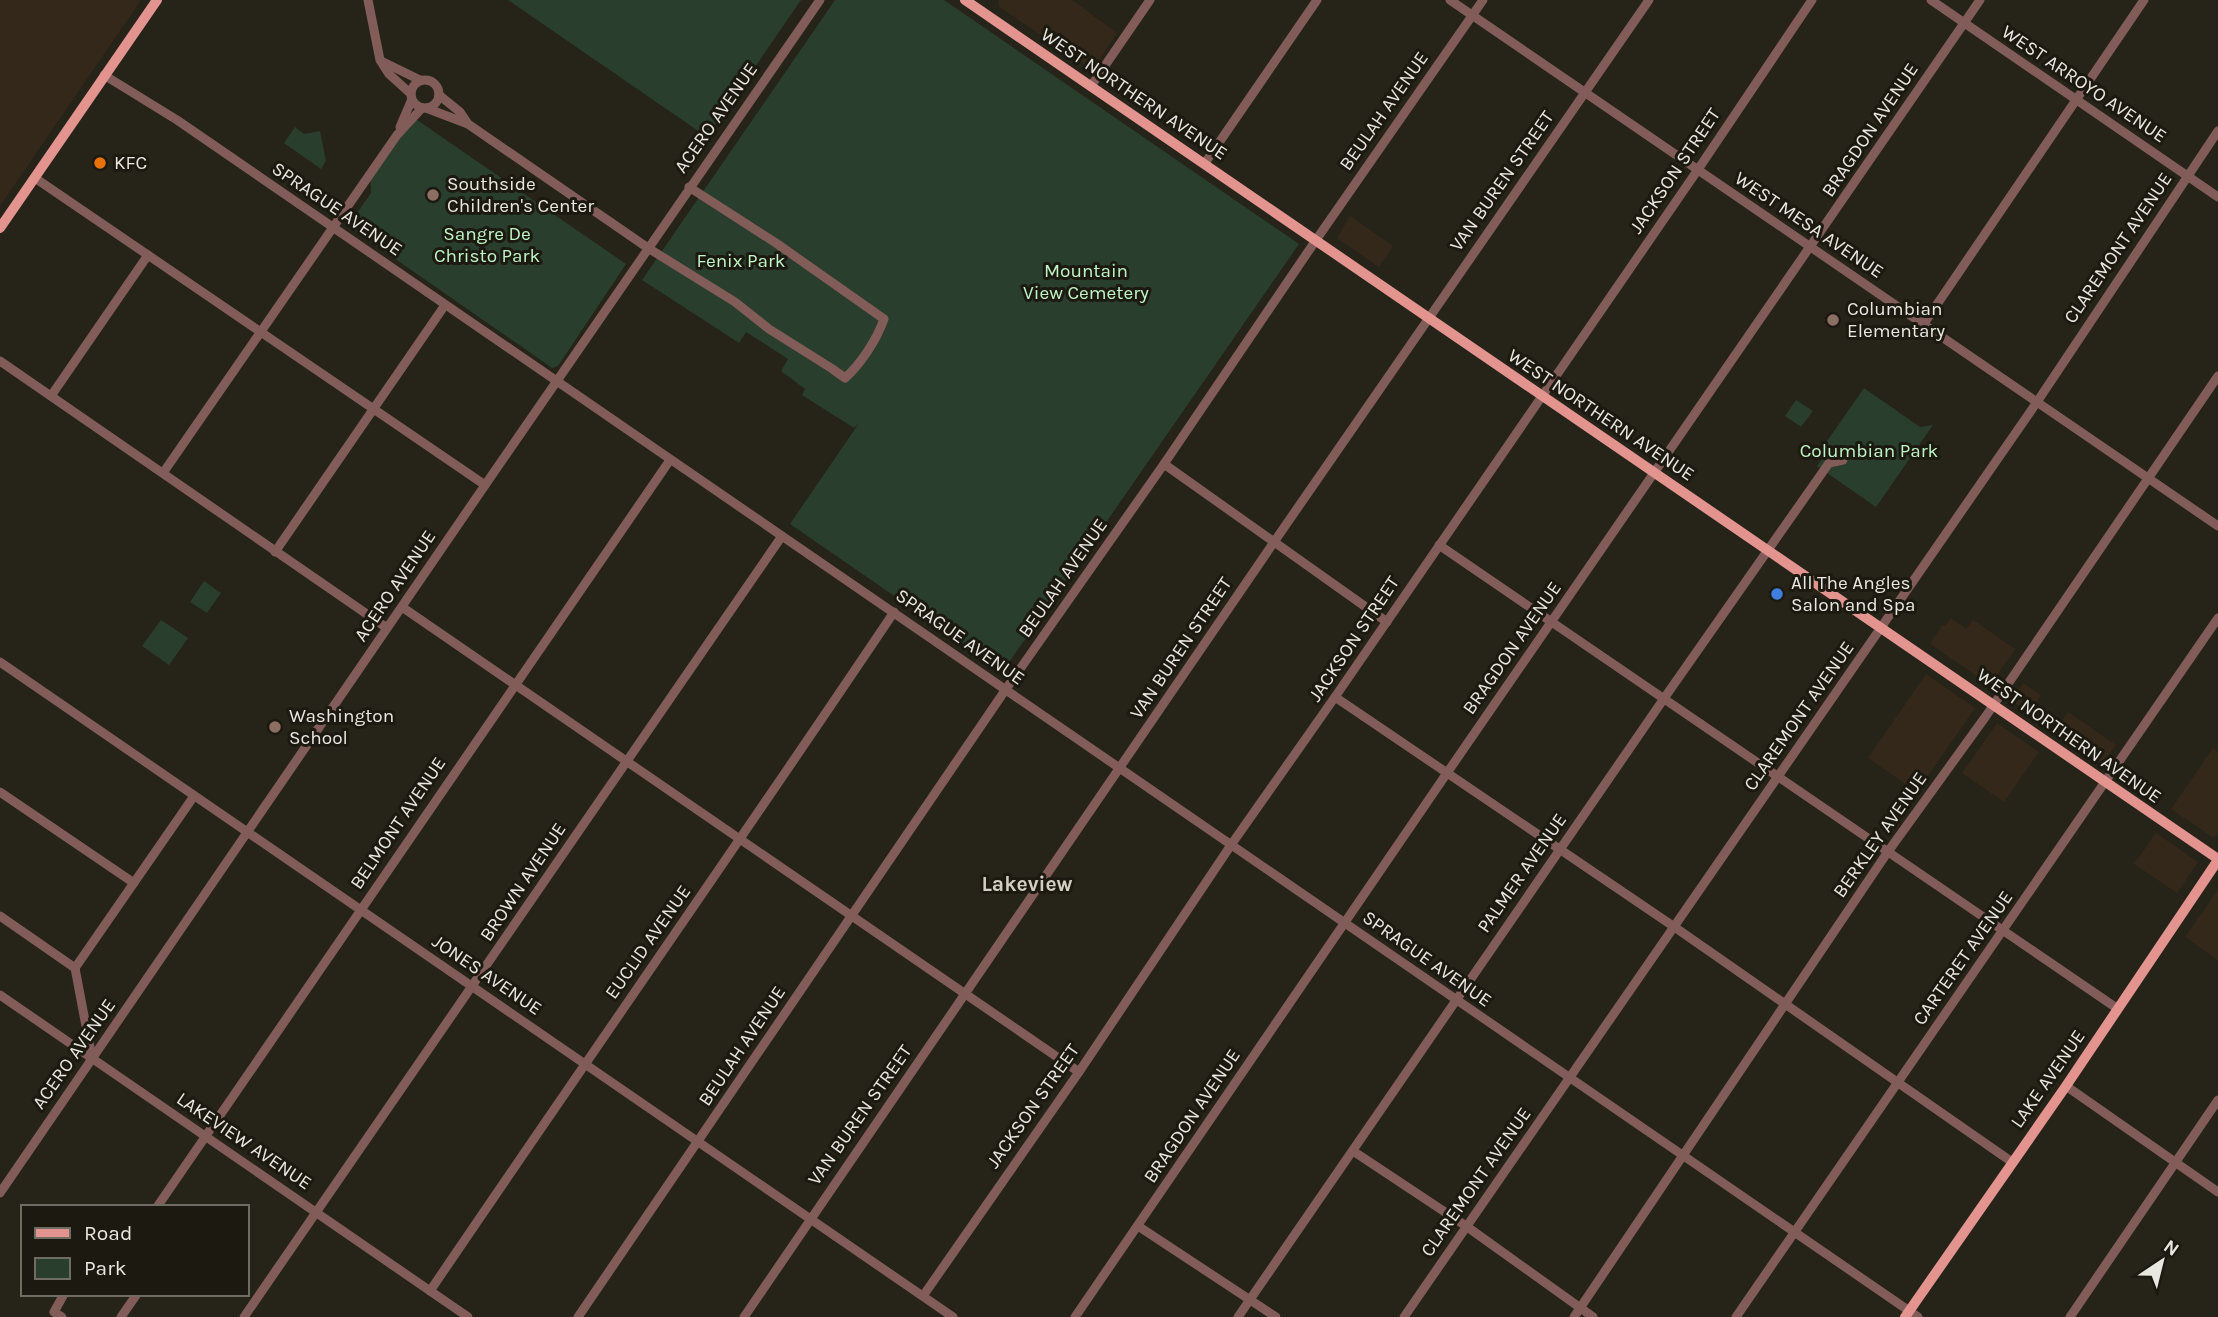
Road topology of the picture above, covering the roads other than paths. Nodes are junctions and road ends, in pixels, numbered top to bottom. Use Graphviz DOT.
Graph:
graph roads {
  1 [pos="157,0"];
  2 [pos="368,0"];
  3 [pos="820,0"];
  4 [pos="965,0"];
  5 [pos="1150,0"];
  6 [pos="1317,0"];
  7 [pos="1450,0"];
  8 [pos="1483,0"];
  9 [pos="1648,0"];
  10 [pos="1812,0"];
  11 [pos="1931,0"];
  12 [pos="1980,0"];
  13 [pos="2144,0"];
  14 [pos="980,4"];
  15 [pos="1472,16"];
  16 [pos="1965,23"];
  17 [pos="380,60"];
  18 [pos="104,75"];
  19 [pos="420,80"];
  20 [pos="1091,86"];
  21 [pos="1585,93"];
  22 [pos="439,94"];
  23 [pos="411,96"];
  24 [pos="2075,99"];
  25 [pos="424,108"];
  26 [pos="467,124"];
  27 [pos="2218,131"];
  28 [pos="397,135"];
  29 [pos="1205,163"];
  30 [pos="1697,171"];
  31 [pos="2187,176"];
  32 [pos="35,178"];
  33 [pos="689,187"];
  34 [pos="2218,197"];
  35 [pos="0,228"];
  36 [pos="332,228"];
  37 [pos="1316,240"];
  38 [pos="648,248"];
  39 [pos="1810,248"];
  40 [pos="148,255"];
  41 [pos="445,305"];
  42 [pos="1429,317"];
  43 [pos="1923,324"];
  44 [pos="260,332"];
  45 [pos="0,361"];
  46 [pos="2218,376"];
  47 [pos="557,382"];
  48 [pos="51,396"];
  49 [pos="1543,396"];
  50 [pos="2037,402"];
  51 [pos="374,409"];
  52 [pos="670,460"];
  53 [pos="1843,460"];
  54 [pos="1164,464"];
  55 [pos="163,473"];
  56 [pos="1655,473"];
  57 [pos="2149,479"];
  58 [pos="485,485"];
  59 [pos="2218,526"];
  60 [pos="782,536"];
  61 [pos="1274,542"];
  62 [pos="1439,545"];
  63 [pos="1768,550"];
  64 [pos="275,552"];
  65 [pos="402,607"];
  66 [pos="894,612"];
  67 [pos="2218,618"];
  68 [pos="1552,621"];
  69 [pos="1387,622"];
  70 [pos="1881,627"];
  71 [pos="387,628"];
  72 [pos="0,662"];
  73 [pos="514,684"];
  74 [pos="1006,689"];
  75 [pos="1335,697"];
  76 [pos="1665,697"];
  77 [pos="1994,705"];
  78 [pos="626,762"];
  79 [pos="1120,769"];
  80 [pos="1447,773"];
  81 [pos="1777,778"];
  82 [pos="2106,782"];
  83 [pos="0,792"];
  84 [pos="194,796"];
  85 [pos="249,832"];
  86 [pos="741,839"];
  87 [pos="1231,845"];
  88 [pos="1560,850"];
  89 [pos="1887,853"];
  90 [pos="2218,860"];
  91 [pos="134,883"];
  92 [pos="360,910"];
  93 [pos="0,916"];
  94 [pos="851,916"];
  95 [pos="1344,923"];
  96 [pos="1673,926"];
  97 [pos="2003,930"];
  98 [pos="75,968"];
  99 [pos="473,987"];
  100 [pos="965,993"];
  101 [pos="0,995"];
  102 [pos="1456,1000"];
  103 [pos="1784,1005"];
  104 [pos="2118,1009"];
  105 [pos="92,1058"];
  106 [pos="585,1063"];
  107 [pos="1079,1072"];
  108 [pos="1570,1078"];
  109 [pos="1898,1082"];
  110 [pos="2066,1086"];
  111 [pos="2218,1100"];
  112 [pos="205,1135"];
  113 [pos="698,1141"];
  114 [pos="1353,1151"];
  115 [pos="1682,1155"];
  116 [pos="2012,1162"];
  117 [pos="2176,1163"];
  118 [pos="2218,1192"];
  119 [pos="0,1193"];
  120 [pos="158,1205"];
  121 [pos="317,1212"];
  122 [pos="811,1218"];
  123 [pos="1138,1226"];
  124 [pos="1466,1226"];
  125 [pos="1795,1231"];
  126 [pos="430,1291"];
  127 [pos="63,1296"];
  128 [pos="136,1296"];
  129 [pos="923,1296"];
  130 [pos="1250,1299"];
  131 [pos="1580,1308"];
  132 [pos="1911,1315"];
  133 [pos="62,1317"];
  134 [pos="121,1317"];
  135 [pos="244,1317"];
  136 [pos="468,1317"];
  137 [pos="578,1317"];
  138 [pos="744,1317"];
  139 [pos="953,1317"];
  140 [pos="1074,1317"];
  141 [pos="1238,1317"];
  142 [pos="1276,1317"];
  143 [pos="1404,1317"];
  144 [pos="1574,1317"];
  145 [pos="1594,1317"];
  146 [pos="1736,1317"];
  147 [pos="2070,1317"];
  1 -- 18 [label="main road"];
  2 -- 17 [label="street"];
  3 -- 33 [label="street, ACERO AVENUE"];
  4 -- 14 [label="main road, WEST NORTHERN AVENUE"];
  5 -- 20 [label="street"];
  6 -- 29 [label="street"];
  7 -- 15 [label="street, WEST MESA AVENUE"];
  8 -- 15 [label="street, BEULAH AVENUE"];
  9 -- 21 [label="street, VAN BUREN STREET"];
  10 -- 30 [label="street, JACKSON STREET"];
  11 -- 16 [label="street, WEST ARROYO AVENUE"];
  12 -- 16 [label="street, BRAGDON AVENUE"];
  13 -- 24 [label="street"];
  14 -- 20 [label="main road, WEST NORTHERN AVENUE"];
  15 -- 21 [label="street, WEST MESA AVENUE"];
  15 -- 37 [label="street, BEULAH AVENUE"];
  16 -- 24 [label="street, WEST ARROYO AVENUE"];
  16 -- 39 [label="street, BRAGDON AVENUE"];
  17 -- 19 [label="street"];
  17 -- 23 [label="street"];
  18 -- 32 [label="main road"];
  18 -- 36 [label="street, SPRAGUE AVENUE"];
  19 -- 22 [label="street"];
  19 -- 23 [label="street"];
  20 -- 29 [label="main road, WEST NORTHERN AVENUE"];
  21 -- 30 [label="street, WEST MESA AVENUE"];
  21 -- 42 [label="street, VAN BUREN STREET"];
  22 -- 25 [label="street"];
  22 -- 26 [label="street"];
  23 -- 25 [label="street"];
  23 -- 28 [label="street"];
  24 -- 31 [label="street, WEST ARROYO AVENUE"];
  24 -- 43 [label="street"];
  25 -- 26 [label="street"];
  25 -- 28 [label="street"];
  26 -- 38 [label="street"];
  27 -- 31 [label="street, CLAREMONT AVENUE"];
  28 -- 36 [label="street"];
  29 -- 37 [label="main road, WEST NORTHERN AVENUE"];
  30 -- 39 [label="street, WEST MESA AVENUE"];
  30 -- 49 [label="street, JACKSON STREET"];
  31 -- 34 [label="street, WEST ARROYO AVENUE"];
  31 -- 50 [label="street, CLAREMONT AVENUE"];
  32 -- 35 [label="main road"];
  32 -- 40 [label="street"];
  33 -- 38 [label="street, ACERO AVENUE"];
  33 -- 38 [label="street"];
  36 -- 41 [label="street, SPRAGUE AVENUE"];
  36 -- 44 [label="street"];
  37 -- 42 [label="main road, WEST NORTHERN AVENUE"];
  37 -- 54 [label="street, BEULAH AVENUE"];
  38 -- 47 [label="street, ACERO AVENUE"];
  39 -- 43 [label="street, WEST MESA AVENUE"];
  39 -- 56 [label="street, BRAGDON AVENUE"];
  40 -- 44 [label="street"];
  40 -- 48 [label="street"];
  41 -- 47 [label="street, SPRAGUE AVENUE"];
  41 -- 51 [label="street"];
  42 -- 49 [label="main road, WEST NORTHERN AVENUE"];
  42 -- 61 [label="street, VAN BUREN STREET"];
  43 -- 50 [label="street, WEST MESA AVENUE"];
  44 -- 51 [label="street"];
  44 -- 55 [label="street"];
  45 -- 48 [label="street"];
  46 -- 57 [label="street, BERKLEY AVENUE"];
  47 -- 52 [label="street, SPRAGUE AVENUE"];
  47 -- 58 [label="street, ACERO AVENUE"];
  48 -- 55 [label="street"];
  49 -- 56 [label="main road, WEST NORTHERN AVENUE"];
  49 -- 62 [label="street, JACKSON STREET"];
  50 -- 57 [label="street, WEST MESA AVENUE"];
  50 -- 70 [label="street, CLAREMONT AVENUE"];
  51 -- 58 [label="street"];
  51 -- 64 [label="street"];
  52 -- 60 [label="street, SPRAGUE AVENUE"];
  52 -- 73 [label="street, BELMONT AVENUE"];
  53 -- 63 [label="street, PALMER AVENUE"];
  54 -- 61 [label="street"];
  54 -- 74 [label="street, BEULAH AVENUE"];
  55 -- 64 [label="street"];
  56 -- 63 [label="main road, WEST NORTHERN AVENUE"];
  56 -- 68 [label="street, BRAGDON AVENUE"];
  57 -- 59 [label="street, WEST MESA AVENUE"];
  57 -- 77 [label="street, BERKLEY AVENUE"];
  58 -- 65 [label="street, ACERO AVENUE"];
  60 -- 66 [label="street, SPRAGUE AVENUE"];
  60 -- 78 [label="street, BROWN AVENUE"];
  61 -- 69 [label="street"];
  61 -- 79 [label="street, VAN BUREN STREET"];
  62 -- 68 [label="street"];
  62 -- 69 [label="street, JACKSON STREET"];
  63 -- 70 [label="main road, WEST NORTHERN AVENUE"];
  63 -- 76 [label="street, PALMER AVENUE"];
  64 -- 71 [label="street"];
  65 -- 71 [label="street, ACERO AVENUE"];
  65 -- 73 [label="street"];
  66 -- 74 [label="street, SPRAGUE AVENUE"];
  66 -- 86 [label="street, EUCLID AVENUE"];
  67 -- 82 [label="street, CARTERET AVENUE"];
  68 -- 76 [label="street"];
  68 -- 80 [label="street, BRAGDON AVENUE"];
  69 -- 75 [label="street, JACKSON STREET"];
  70 -- 77 [label="main road, WEST NORTHERN AVENUE"];
  70 -- 81 [label="street, CLAREMONT AVENUE"];
  71 -- 85 [label="street, ACERO AVENUE"];
  72 -- 84 [label="street, JONES AVENUE"];
  73 -- 78 [label="street"];
  73 -- 92 [label="street, BELMONT AVENUE"];
  74 -- 79 [label="street, SPRAGUE AVENUE"];
  74 -- 94 [label="street, BEULAH AVENUE"];
  75 -- 80 [label="street"];
  75 -- 87 [label="street, JACKSON STREET"];
  76 -- 81 [label="street"];
  76 -- 88 [label="street, PALMER AVENUE"];
  77 -- 82 [label="main road, WEST NORTHERN AVENUE"];
  77 -- 89 [label="street, BERKLEY AVENUE"];
  78 -- 86 [label="street"];
  78 -- 99 [label="street, BROWN AVENUE"];
  79 -- 87 [label="street, SPRAGUE AVENUE"];
  79 -- 100 [label="street, VAN BUREN STREET"];
  80 -- 88 [label="street"];
  80 -- 95 [label="street, BRAGDON AVENUE"];
  81 -- 89 [label="street"];
  81 -- 96 [label="street, CLAREMONT AVENUE"];
  82 -- 90 [label="main road, WEST NORTHERN AVENUE"];
  82 -- 97 [label="street, CARTERET AVENUE"];
  83 -- 91 [label="street"];
  84 -- 85 [label="street, JONES AVENUE"];
  84 -- 91 [label="street"];
  85 -- 92 [label="street, JONES AVENUE"];
  85 -- 105 [label="street, ACERO AVENUE"];
  86 -- 94 [label="street"];
  86 -- 106 [label="street, EUCLID AVENUE"];
  87 -- 95 [label="street, SPRAGUE AVENUE"];
  87 -- 107 [label="street, JACKSON STREET"];
  88 -- 96 [label="street"];
  88 -- 102 [label="street, PALMER AVENUE"];
  89 -- 97 [label="street"];
  89 -- 103 [label="street, BERKLEY AVENUE"];
  90 -- 104 [label="main road, LAKE AVENUE"];
  91 -- 98 [label="street"];
  92 -- 99 [label="street, JONES AVENUE"];
  92 -- 112 [label="street, BELMONT AVENUE"];
  93 -- 98 [label="street"];
  94 -- 100 [label="street"];
  94 -- 113 [label="street, BEULAH AVENUE"];
  95 -- 102 [label="street, SPRAGUE AVENUE"];
  95 -- 123 [label="street, BRAGDON AVENUE"];
  96 -- 103 [label="street"];
  96 -- 108 [label="street, CLAREMONT AVENUE"];
  97 -- 104 [label="street"];
  97 -- 109 [label="street, CARTERET AVENUE"];
  98 -- 105 [label="street"];
  99 -- 106 [label="street, JONES AVENUE"];
  99 -- 121 [label="street, BROWN AVENUE"];
  100 -- 107 [label="street"];
  100 -- 122 [label="street, VAN BUREN STREET"];
  101 -- 105 [label="street, LAKEVIEW AVENUE"];
  102 -- 108 [label="street, SPRAGUE AVENUE"];
  102 -- 114 [label="street, PALMER AVENUE"];
  103 -- 109 [label="street"];
  103 -- 115 [label="street, BERKLEY AVENUE"];
  104 -- 110 [label="main road, LAKE AVENUE"];
  105 -- 112 [label="street, LAKEVIEW AVENUE"];
  105 -- 119 [label="street, ACERO AVENUE"];
  106 -- 113 [label="street, JONES AVENUE"];
  106 -- 126 [label="street, EUCLID AVENUE"];
  107 -- 129 [label="street, JACKSON STREET"];
  108 -- 115 [label="street, SPRAGUE AVENUE"];
  108 -- 124 [label="street, CLAREMONT AVENUE"];
  109 -- 116 [label="street"];
  109 -- 125 [label="street, CARTERET AVENUE"];
  110 -- 116 [label="main road, LAKE AVENUE"];
  110 -- 117 [label="street"];
  111 -- 117 [label="street"];
  112 -- 120 [label="street, BELMONT AVENUE"];
  112 -- 121 [label="street, LAKEVIEW AVENUE"];
  113 -- 122 [label="street, JONES AVENUE"];
  113 -- 137 [label="street, BEULAH AVENUE"];
  114 -- 124 [label="street"];
  114 -- 130 [label="street, PALMER AVENUE"];
  115 -- 125 [label="street, SPRAGUE AVENUE"];
  115 -- 131 [label="street, BERKLEY AVENUE"];
  116 -- 132 [label="main road, LAKE AVENUE"];
  117 -- 118 [label="street"];
  117 -- 147 [label="street"];
  121 -- 126 [label="street, LAKEVIEW AVENUE"];
  121 -- 135 [label="street, BROWN AVENUE"];
  122 -- 129 [label="street, JONES AVENUE"];
  122 -- 138 [label="street, VAN BUREN STREET"];
  123 -- 130 [label="street"];
  123 -- 140 [label="street, BRAGDON AVENUE"];
  124 -- 131 [label="street"];
  124 -- 143 [label="street, CLAREMONT AVENUE"];
  125 -- 132 [label="street, SPRAGUE AVENUE"];
  125 -- 146 [label="street, CARTERET AVENUE"];
  126 -- 136 [label="street, LAKEVIEW AVENUE"];
  127 -- 133 [label="street"];
  128 -- 134 [label="street"];
  129 -- 139 [label="street, JONES AVENUE"];
  130 -- 141 [label="street, PALMER AVENUE"];
  130 -- 142 [label="street"];
  131 -- 144 [label="street, BERKLEY AVENUE"];
  131 -- 145 [label="street"];
}
